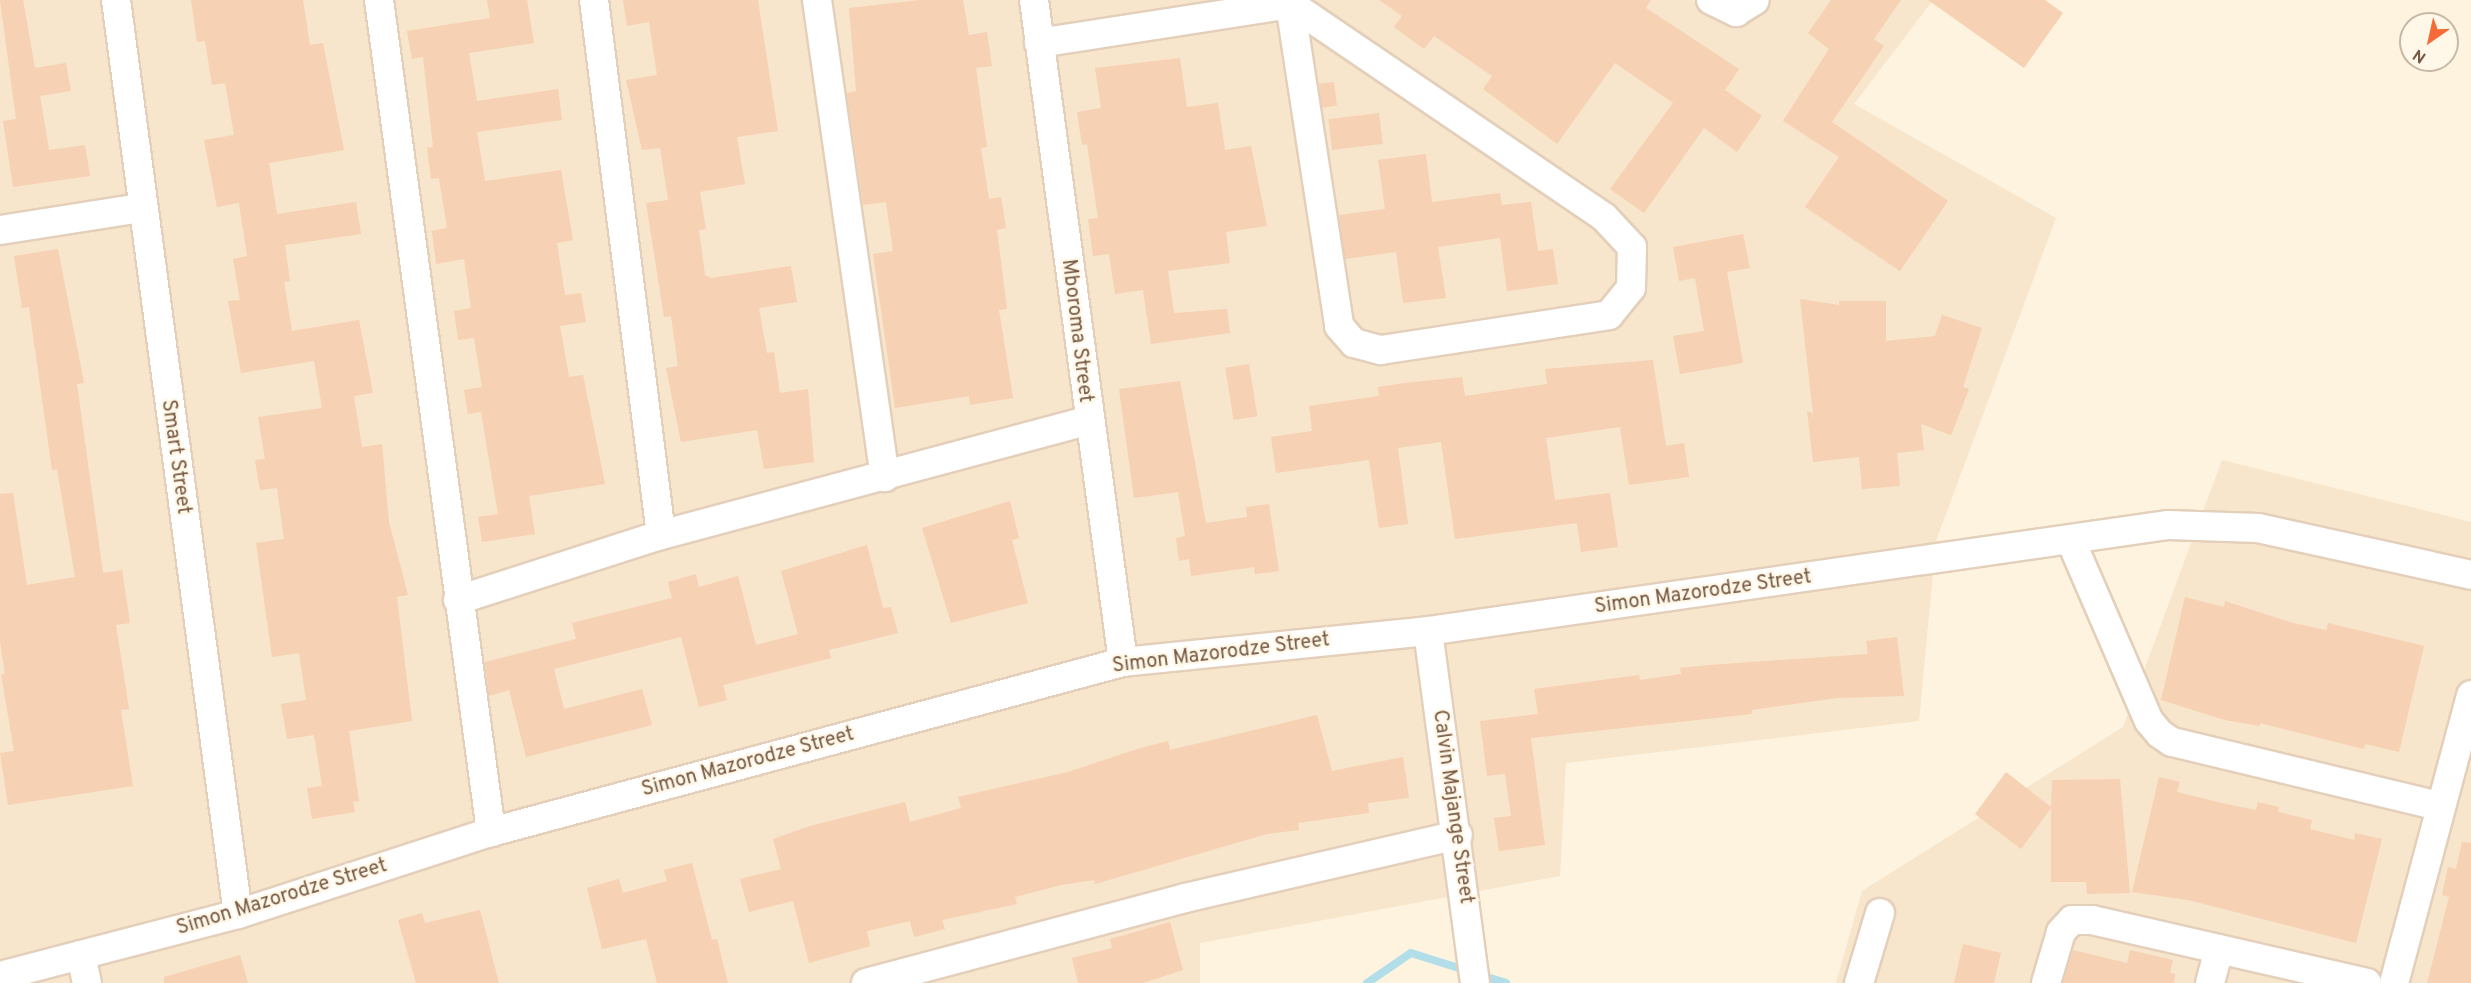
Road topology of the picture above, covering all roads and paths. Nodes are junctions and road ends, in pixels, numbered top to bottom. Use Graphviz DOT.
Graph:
graph roads {
  1 [pos="116,0"];
  2 [pos="379,0"];
  3 [pos="594,0"];
  4 [pos="817,0"];
  5 [pos="1034,0"];
  6 [pos="1711,0"];
  7 [pos="1755,0"];
  8 [pos="1290,4"];
  9 [pos="1039,44"];
  10 [pos="140,208"];
  11 [pos="0,230"];
  12 [pos="1087,421"];
  13 [pos="885,477"];
  14 [pos="662,535"];
  15 [pos="2071,541"];
  16 [pos="2471,575"];
  17 [pos="458,600"];
  18 [pos="1428,631"];
  19 [pos="1123,662"];
  20 [pos="2471,695"];
  21 [pos="2439,806"];
  22 [pos="491,832"];
  23 [pos="1458,835"];
  24 [pos="1880,913"];
  25 [pos="238,914"];
  26 [pos="2219,950"];
  27 [pos="81,955"];
  28 [pos="943,973"];
  29 [pos="0,976"];
  30 [pos="87,983"];
  31 [pos="866,983"];
  32 [pos="1474,983"];
  33 [pos="1859,983"];
  34 [pos="2046,983"];
  35 [pos="2210,983"];
  36 [pos="2367,983"];
  37 [pos="2394,983"];
  1 -- 10 [label="street, Smart Street"];
  2 -- 17 [label="street"];
  3 -- 14 [label="street"];
  4 -- 13 [label="street"];
  5 -- 9 [label="street, Mboroma Street"];
  6 -- 7 [label="street"];
  8 -- 8 [label="street"];
  8 -- 9 [label="street"];
  9 -- 12 [label="street, Mboroma Street"];
  10 -- 11 [label="street"];
  10 -- 25 [label="street, Smart Street"];
  12 -- 13 [label="street"];
  12 -- 19 [label="street, Mboroma Street"];
  13 -- 14 [label="street"];
  14 -- 17 [label="street"];
  15 -- 16 [label="street, Simon Mazorodze Street"];
  15 -- 18 [label="street, Simon Mazorodze Street"];
  15 -- 21 [label="street"];
  17 -- 22 [label="street"];
  18 -- 19 [label="street, Simon Mazorodze Street"];
  18 -- 23 [label="street, Calvin Majange Street"];
  19 -- 22 [label="street, Simon Mazorodze Street"];
  20 -- 21 [label="street"];
  21 -- 37 [label="street"];
  22 -- 25 [label="street, Simon Mazorodze Street"];
  23 -- 28 [label="street"];
  23 -- 32 [label="street, Calvin Majange Street"];
  24 -- 33 [label="street"];
  25 -- 27 [label="street, Simon Mazorodze Street"];
  26 -- 34 [label="street"];
  26 -- 35 [label="street"];
  26 -- 36 [label="street"];
  27 -- 29 [label="street, Simon Mazorodze Street"];
  27 -- 30 [label="street"];
  28 -- 31 [label="street"];
}
